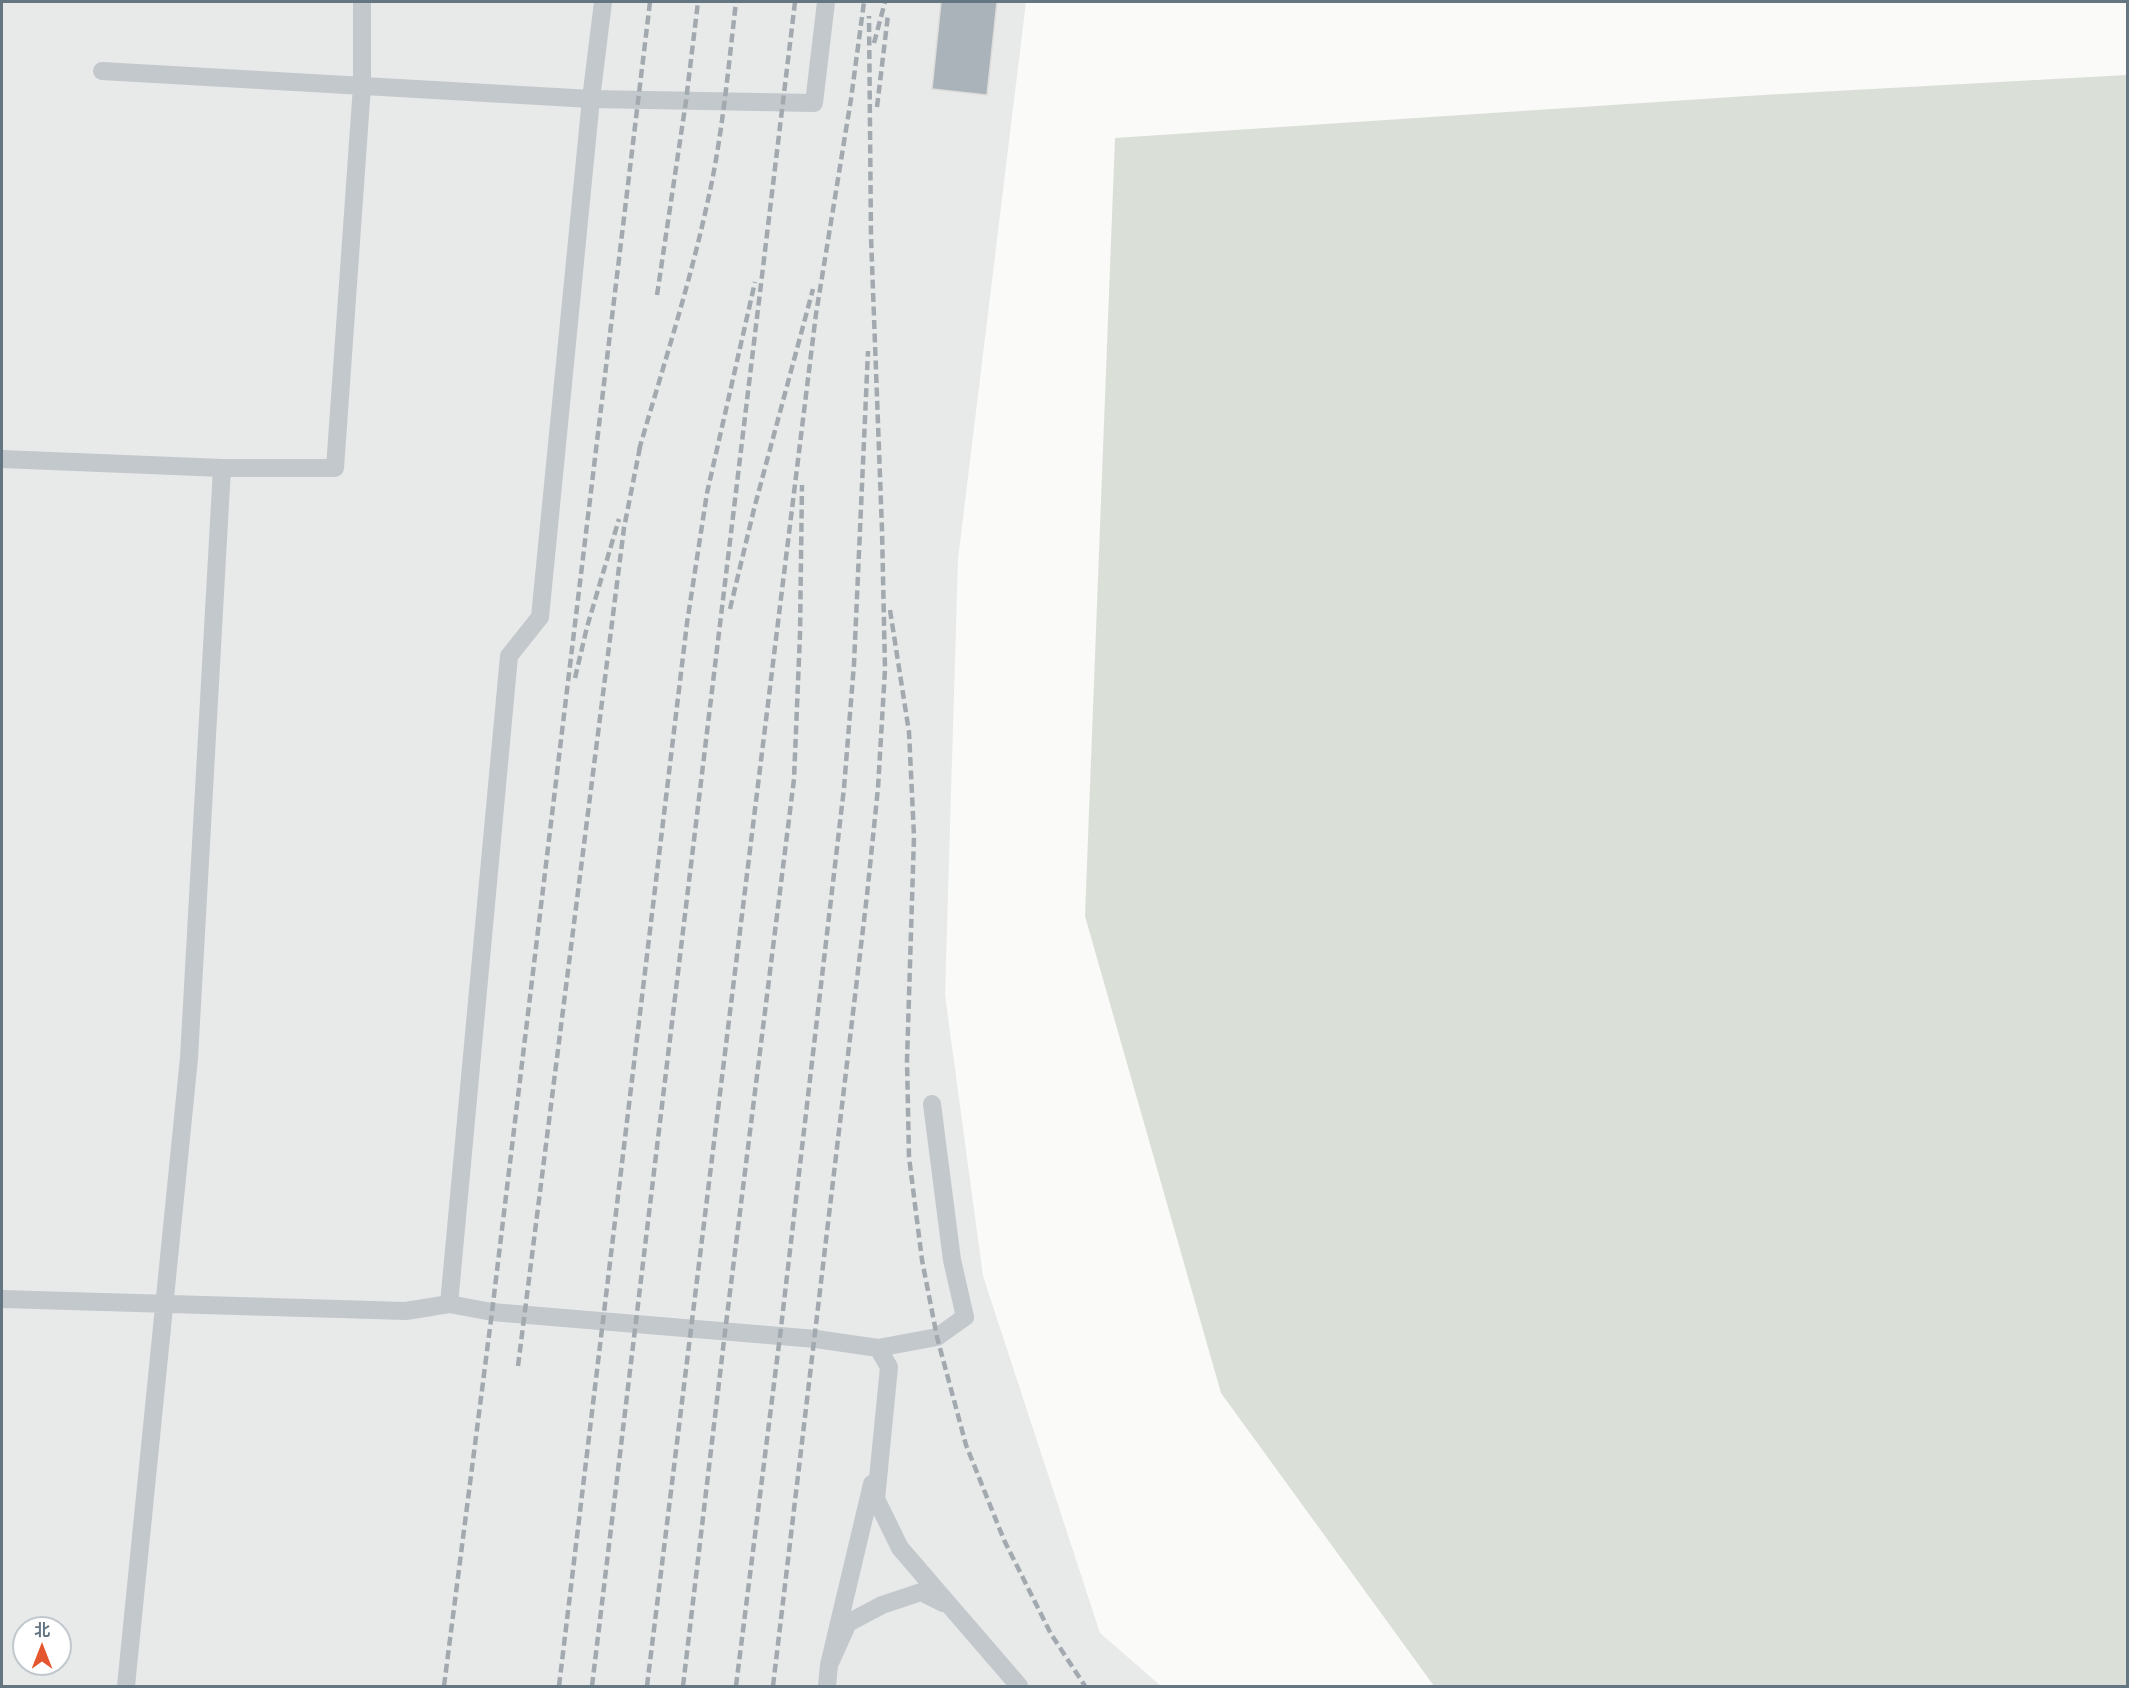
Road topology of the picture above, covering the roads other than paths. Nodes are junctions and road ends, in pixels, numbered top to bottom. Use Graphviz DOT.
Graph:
graph roads {
  1 [pos="362,2"];
  2 [pos="603,2"];
  3 [pos="826,2"];
  4 [pos="102,71"];
  5 [pos="362,86"];
  6 [pos="591,99"];
  7 [pos="2,459"];
  8 [pos="222,468"];
  9 [pos="932,1104"];
  10 [pos="2,1299"];
  11 [pos="164,1303"];
  12 [pos="449,1304"];
  13 [pos="878,1348"];
  14 [pos="879,1453"];
  15 [pos="950,1606"];
  16 [pos="829,1665"];
  17 [pos="126,1686"];
  18 [pos="827,1686"];
  19 [pos="1019,1686"];
  1 -- 5 [label="lane"];
  2 -- 6 [label="lane"];
  3 -- 6 [label="lane"];
  4 -- 5 [label="lane"];
  5 -- 6 [label="lane"];
  5 -- 8 [label="lane"];
  6 -- 12 [label="lane"];
  7 -- 8 [label="lane"];
  8 -- 11 [label="lane"];
  9 -- 13 [label="lane"];
  10 -- 11 [label="lane"];
  11 -- 12 [label="lane"];
  11 -- 17 [label="lane"];
  12 -- 13 [label="lane"];
  13 -- 14 [label="lane"];
  14 -- 15 [label="lane"];
  14 -- 16 [label="lane"];
  15 -- 16 [label="lane"];
  15 -- 19 [label="lane"];
  16 -- 18 [label="lane"];
}
